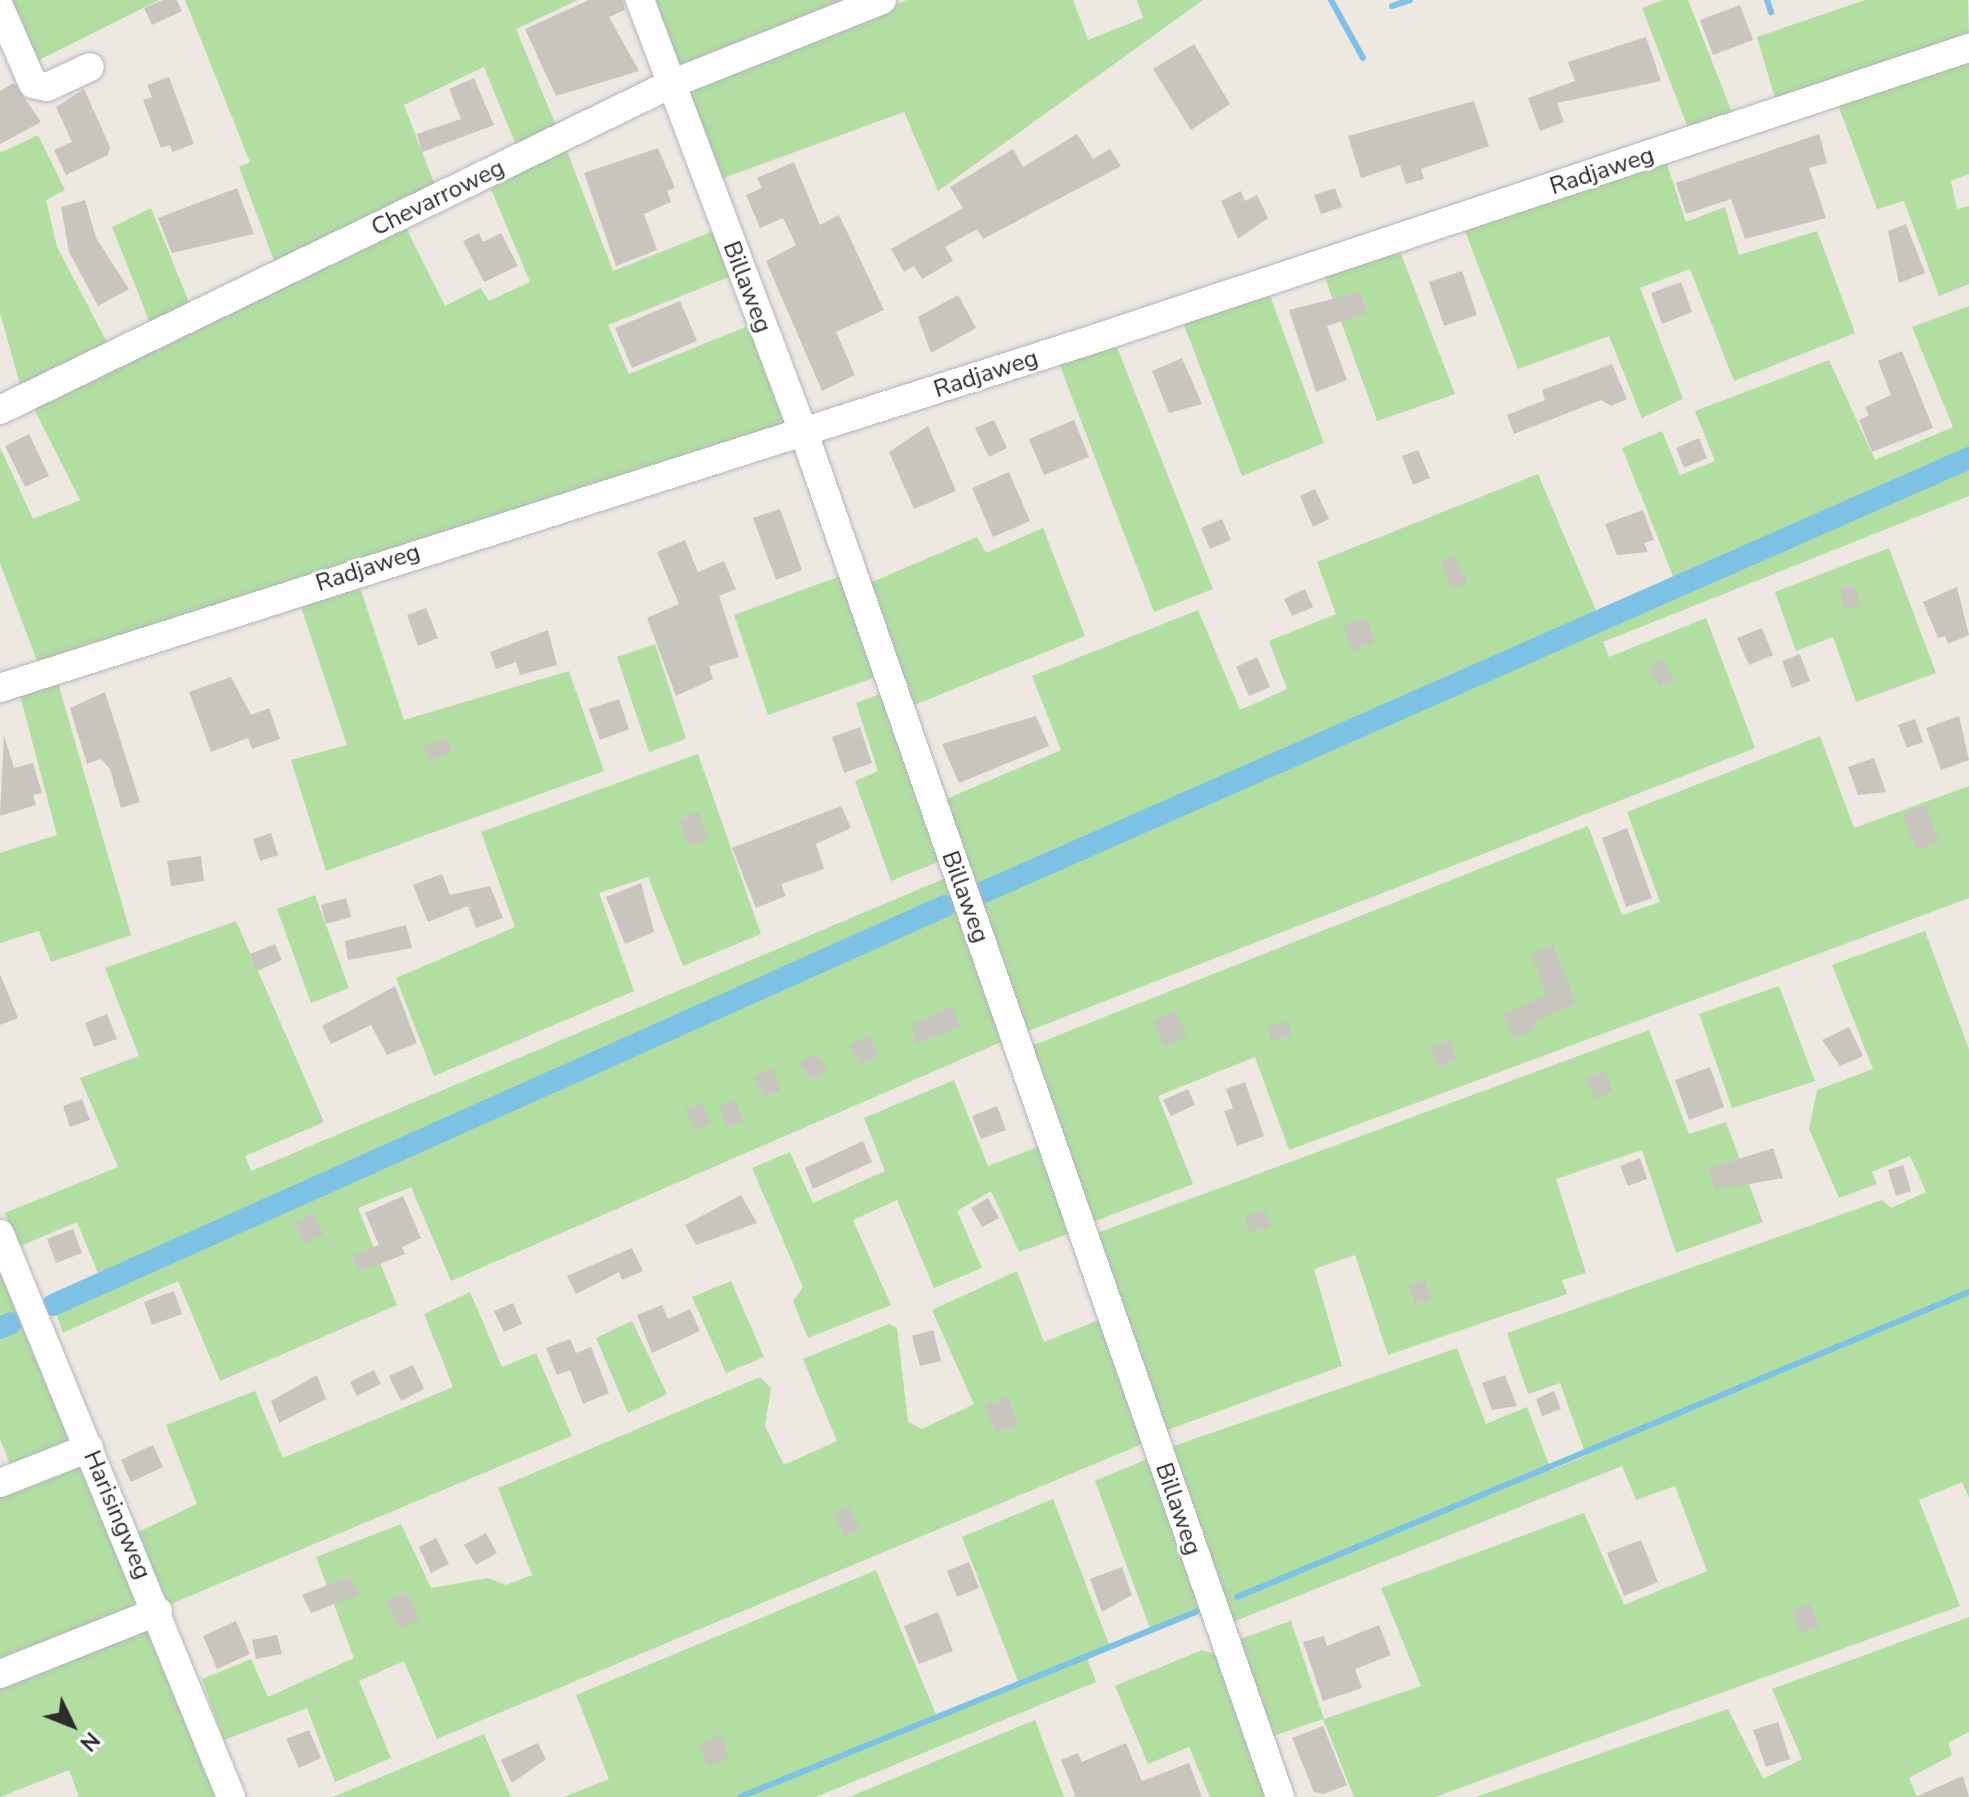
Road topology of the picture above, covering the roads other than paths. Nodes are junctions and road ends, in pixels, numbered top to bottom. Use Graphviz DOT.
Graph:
graph roads {
  1 [pos="640,0"];
  2 [pos="882,0"];
  3 [pos="0,8"];
  4 [pos="1969,48"];
  5 [pos="90,67"];
  6 [pos="671,84"];
  7 [pos="0,410"];
  8 [pos="804,433"];
  9 [pos="0,688"];
  10 [pos="0,1234"];
  11 [pos="89,1448"];
  12 [pos="0,1483"];
  13 [pos="158,1611"];
  14 [pos="0,1674"];
  15 [pos="231,1797"];
  16 [pos="1280,1797"];
  1 -- 6 [label="street, Billaweg"];
  2 -- 6 [label="street, Chevarroweg"];
  3 -- 5 [label="street"];
  4 -- 8 [label="street, Radjaweg"];
  6 -- 7 [label="street, Chevarroweg"];
  6 -- 8 [label="street, Billaweg"];
  8 -- 9 [label="street, Radjaweg"];
  8 -- 16 [label="street, Billaweg"];
  10 -- 11 [label="street, Harisingweg"];
  11 -- 12 [label="street"];
  11 -- 13 [label="street, Harisingweg"];
  13 -- 14 [label="street"];
  13 -- 15 [label="street, Harisingweg"];
}
